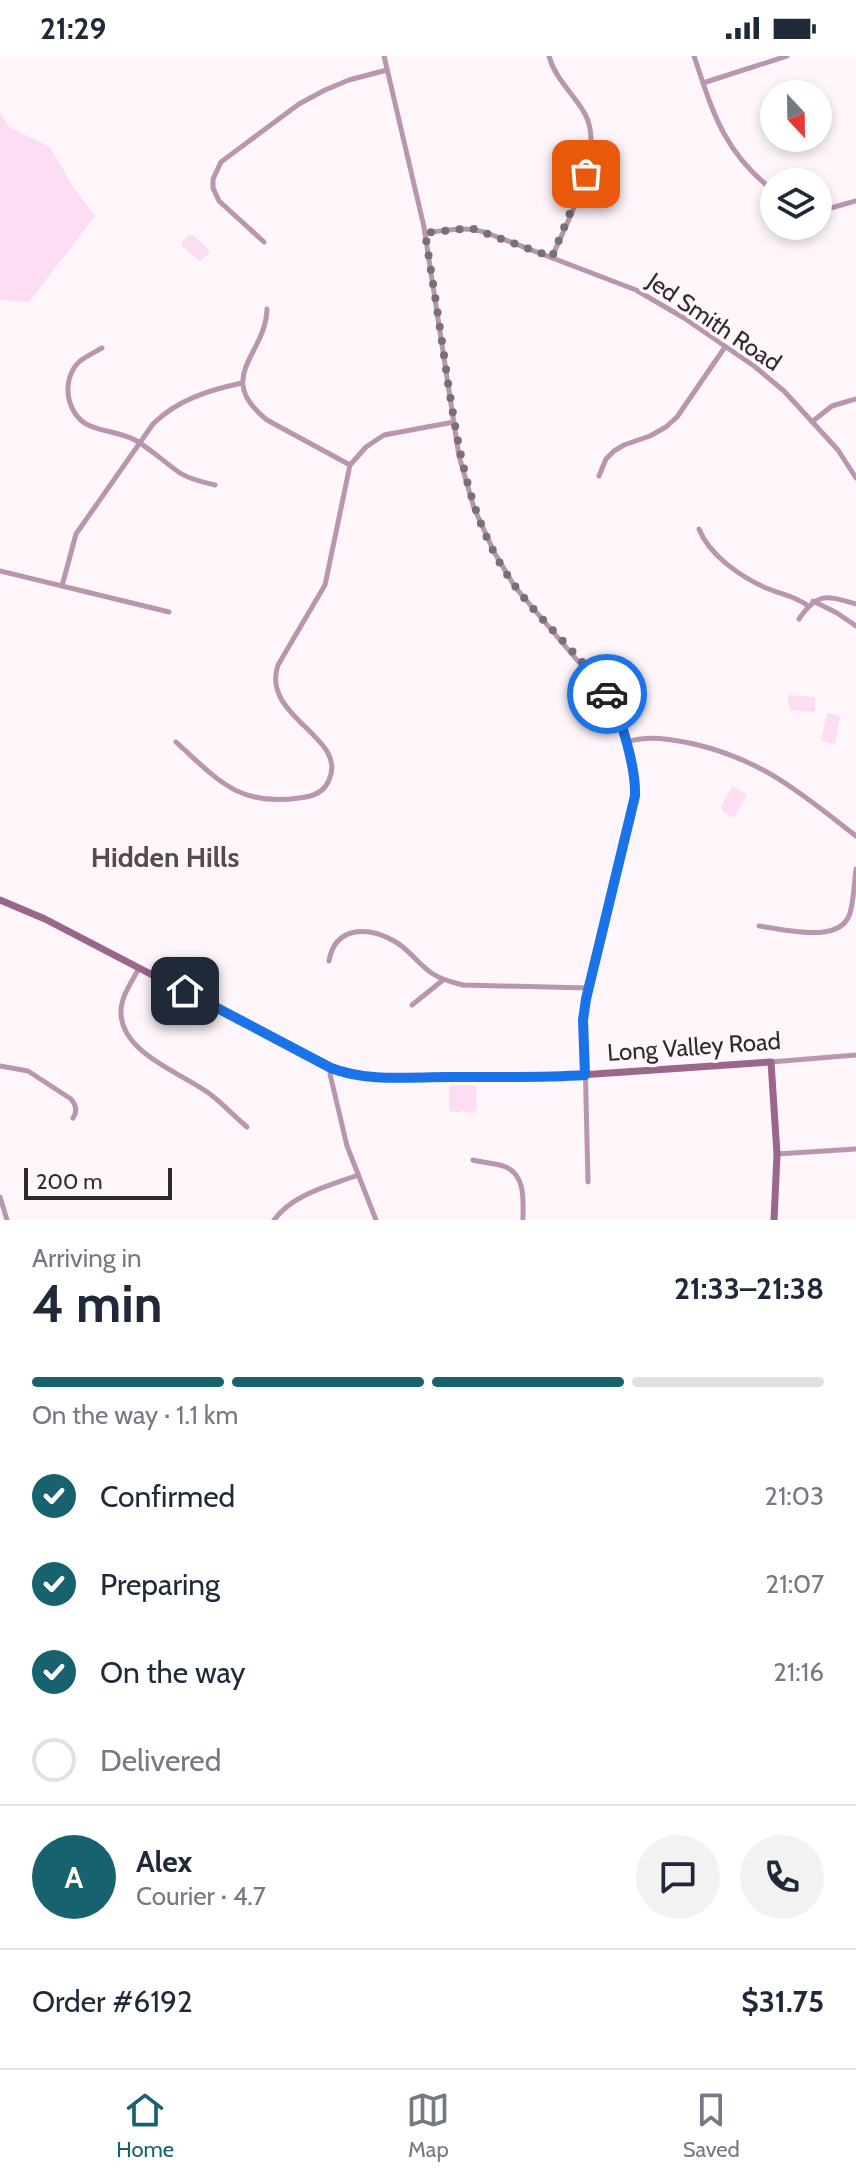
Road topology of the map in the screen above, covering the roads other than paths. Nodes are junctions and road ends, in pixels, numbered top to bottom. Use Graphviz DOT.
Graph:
graph roads {
  1 [pos="384,56"];
  2 [pos="549,56"];
  3 [pos="694,56"];
  4 [pos="787,56"];
  5 [pos="387,70"];
  6 [pos="703,83"];
  7 [pos="760,177"];
  8 [pos="856,201"];
  9 [pos="832,208"];
  10 [pos="425,233"];
  11 [pos="264,242"];
  12 [pos="552,257"];
  13 [pos="267,309"];
  14 [pos="725,347"];
  15 [pos="102,348"];
  16 [pos="242,383"];
  17 [pos="856,399"];
  18 [pos="813,421"];
  19 [pos="454,422"];
  20 [pos="140,443"];
  21 [pos="350,465"];
  22 [pos="599,476"];
  23 [pos="856,478"];
  24 [pos="215,485"];
  25 [pos="699,529"];
  26 [pos="0,571"];
  27 [pos="62,586"];
  28 [pos="810,603"];
  29 [pos="856,604"];
  30 [pos="169,612"];
  31 [pos="799,619"];
  32 [pos="856,626"];
  33 [pos="176,742"];
  34 [pos="626,742"];
  35 [pos="856,836"];
  36 [pos="856,869"];
  37 [pos="0,900"];
  38 [pos="759,926"];
  39 [pos="329,961"];
  40 [pos="139,968"];
  41 [pos="443,980"];
  42 [pos="588,988"];
  43 [pos="412,1005"];
  44 [pos="856,1055"];
  45 [pos="771,1062"];
  46 [pos="0,1066"];
  47 [pos="331,1068"];
  48 [pos="585,1075"];
  49 [pos="73,1118"];
  50 [pos="247,1127"];
  51 [pos="856,1149"];
  52 [pos="777,1154"];
  53 [pos="473,1160"];
  54 [pos="358,1175"];
  55 [pos="588,1182"];
  56 [pos="0,1197"];
  57 [pos="7,1220"];
  58 [pos="274,1220"];
  59 [pos="376,1220"];
  60 [pos="523,1220"];
  61 [pos="774,1220"];
  1 -- 5 [label="street"];
  2 -- 12 [label="street"];
  3 -- 6 [label="street"];
  4 -- 6 [label="street"];
  5 -- 10 [label="street"];
  5 -- 11 [label="street"];
  6 -- 7 [label="street"];
  8 -- 9 [label="street"];
  10 -- 12 [label="street, Jed Smith Road"];
  10 -- 19 [label="street"];
  12 -- 14 [label="street, Jed Smith Road"];
  13 -- 16 [label="street"];
  14 -- 18 [label="street, Jed Smith Road"];
  14 -- 22 [label="street"];
  15 -- 20 [label="street"];
  16 -- 20 [label="street"];
  16 -- 21 [label="street"];
  17 -- 18 [label="street"];
  18 -- 23 [label="street, Jed Smith Road"];
  19 -- 21 [label="street"];
  19 -- 34 [label="street"];
  20 -- 24 [label="street"];
  20 -- 27 [label="street"];
  21 -- 33 [label="street"];
  25 -- 28 [label="street"];
  26 -- 27 [label="street"];
  27 -- 30 [label="street"];
  28 -- 29 [label="street"];
  28 -- 31 [label="street"];
  28 -- 32 [label="street"];
  34 -- 35 [label="street"];
  34 -- 42 [label="street"];
  36 -- 38 [label="street"];
  37 -- 40 [label="street, Long Valley Road"];
  39 -- 41 [label="street"];
  40 -- 47 [label="street, Long Valley Road"];
  40 -- 50 [label="street"];
  41 -- 42 [label="street"];
  41 -- 43 [label="street"];
  42 -- 48 [label="street"];
  44 -- 45 [label="street, Long Valley Road"];
  45 -- 48 [label="street, Long Valley Road"];
  45 -- 52 [label="street"];
  46 -- 49 [label="street"];
  47 -- 48 [label="street, Long Valley Road"];
  47 -- 54 [label="street"];
  48 -- 55 [label="street"];
  51 -- 52 [label="street"];
  52 -- 61 [label="street"];
  53 -- 60 [label="street"];
  54 -- 58 [label="street"];
  54 -- 59 [label="street"];
  56 -- 57 [label="street"];
}
